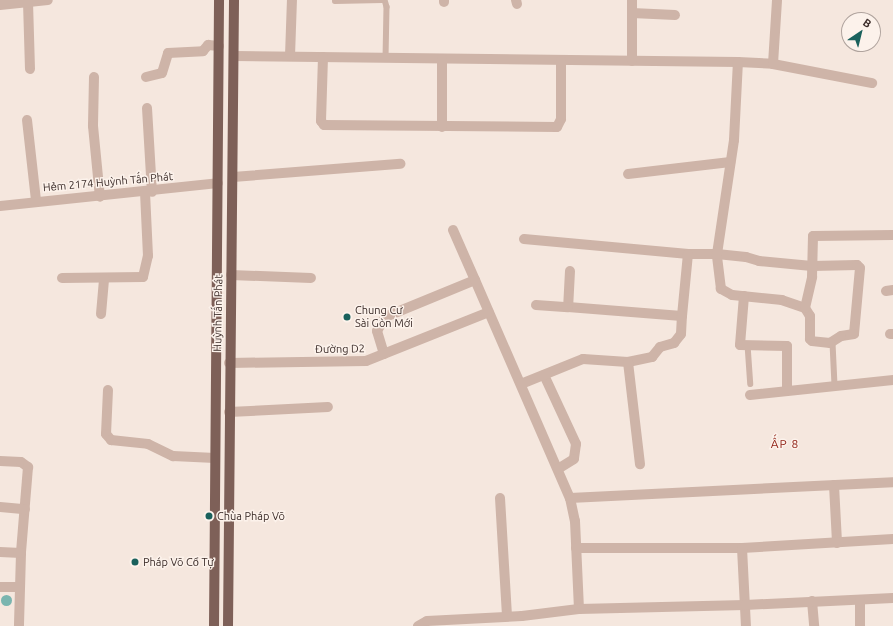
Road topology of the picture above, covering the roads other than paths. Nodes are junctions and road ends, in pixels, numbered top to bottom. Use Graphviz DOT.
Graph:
graph roads {
  1 [pos="48,0"];
  2 [pos="219,0"];
  3 [pos="234,0"];
  4 [pos="292,0"];
  5 [pos="383,0"];
  6 [pos="632,0"];
  7 [pos="777,0"];
  8 [pos="335,1"];
  9 [pos="28,2"];
  10 [pos="0,5"];
  11 [pos="632,13"];
  12 [pos="675,15"];
  13 [pos="219,46"];
  14 [pos="234,56"];
  15 [pos="290,56"];
  16 [pos="323,57"];
  17 [pos="386,58"];
  18 [pos="442,59"];
  19 [pos="561,61"];
  20 [pos="632,61"];
  21 [pos="738,62"];
  22 [pos="773,64"];
  23 [pos="30,70"];
  24 [pos="94,77"];
  25 [pos="146,78"];
  26 [pos="872,83"];
  27 [pos="147,108"];
  28 [pos="27,120"];
  29 [pos="442,127"];
  30 [pos="730,162"];
  31 [pos="400,164"];
  32 [pos="628,174"];
  33 [pos="233,177"];
  34 [pos="218,184"];
  35 [pos="149,192"];
  36 [pos="100,197"];
  37 [pos="36,200"];
  38 [pos="0,206"];
  39 [pos="453,230"];
  40 [pos="893,235"];
  41 [pos="524,239"];
  42 [pos="688,254"];
  43 [pos="717,254"];
  44 [pos="812,266"];
  45 [pos="570,271"];
  46 [pos="231,274"];
  47 [pos="62,278"];
  48 [pos="104,278"];
  49 [pos="311,278"];
  50 [pos="475,280"];
  51 [pos="744,296"];
  52 [pos="536,305"];
  53 [pos="568,307"];
  54 [pos="805,308"];
  55 [pos="489,312"];
  56 [pos="101,314"];
  57 [pos="682,316"];
  58 [pos="833,343"];
  59 [pos="748,345"];
  60 [pos="384,354"];
  61 [pos="229,362"];
  62 [pos="628,362"];
  63 [pos="544,375"];
  64 [pos="893,380"];
  65 [pos="521,384"];
  66 [pos="751,384"];
  67 [pos="835,385"];
  68 [pos="108,390"];
  69 [pos="787,390"];
  70 [pos="750,395"];
  71 [pos="328,407"];
  72 [pos="229,412"];
  73 [pos="215,458"];
  74 [pos="0,461"];
  75 [pos="640,464"];
  76 [pos="558,469"];
  77 [pos="893,482"];
  78 [pos="834,485"];
  79 [pos="500,498"];
  80 [pos="570,498"];
  81 [pos="0,507"];
  82 [pos="25,508"];
  83 [pos="893,540"];
  84 [pos="837,543"];
  85 [pos="214,545"];
  86 [pos="228,546"];
  87 [pos="576,548"];
  88 [pos="742,548"];
  89 [pos="0,552"];
  90 [pos="21,553"];
  91 [pos="0,587"];
  92 [pos="20,587"];
  93 [pos="893,598"];
  94 [pos="860,600"];
  95 [pos="812,601"];
  96 [pos="745,605"];
  97 [pos="579,609"];
  98 [pos="511,619"];
  99 [pos="450,622"];
  100 [pos="19,626"];
  101 [pos="214,626"];
  102 [pos="228,626"];
  103 [pos="418,626"];
  104 [pos="746,626"];
  105 [pos="814,626"];
  106 [pos="860,626"];
  1 -- 9 [label="street"];
  2 -- 13 [label="main road, Huỳnh Tấn Phát"];
  3 -- 14 [label="main road, Huỳnh Tấn Phát"];
  4 -- 15 [label="street"];
  5 -- 8 [label="lane"];
  5 -- 17 [label="lane"];
  6 -- 11 [label="street"];
  7 -- 22 [label="street"];
  9 -- 10 [label="street"];
  9 -- 23 [label="street"];
  11 -- 12 [label="street"];
  11 -- 20 [label="street"];
  13 -- 25 [label="street"];
  13 -- 34 [label="main road, Huỳnh Tấn Phát"];
  14 -- 15 [label="street"];
  14 -- 33 [label="main road, Huỳnh Tấn Phát"];
  15 -- 16 [label="street"];
  16 -- 17 [label="street"];
  16 -- 29 [label="street"];
  17 -- 18 [label="street"];
  18 -- 19 [label="street"];
  18 -- 29 [label="street"];
  19 -- 20 [label="street"];
  19 -- 29 [label="street"];
  20 -- 21 [label="street"];
  21 -- 22 [label="street"];
  21 -- 30 [label="street"];
  22 -- 26 [label="street"];
  24 -- 36 [label="street"];
  27 -- 35 [label="street"];
  28 -- 37 [label="street"];
  30 -- 32 [label="street"];
  30 -- 43 [label="street"];
  31 -- 33 [label="street"];
  33 -- 46 [label="main road, Huỳnh Tấn Phát"];
  34 -- 35 [label="street, Hẻm 2174 Huỳnh Tấn Phát"];
  34 -- 73 [label="main road, Huỳnh Tấn Phát"];
  35 -- 36 [label="street, Hẻm 2174 Huỳnh Tấn Phát"];
  35 -- 48 [label="street"];
  36 -- 37 [label="street, Hẻm 2174 Huỳnh Tấn Phát"];
  37 -- 38 [label="street, Hẻm 2174 Huỳnh Tấn Phát"];
  39 -- 50 [label="street"];
  40 -- 44 [label="street"];
  41 -- 42 [label="street"];
  42 -- 43 [label="street"];
  42 -- 57 [label="street"];
  43 -- 44 [label="street"];
  43 -- 51 [label="street"];
  44 -- 54 [label="street"];
  44 -- 58 [label="street"];
  45 -- 53 [label="street"];
  46 -- 49 [label="street"];
  46 -- 61 [label="main road, Huỳnh Tấn Phát"];
  47 -- 48 [label="street"];
  48 -- 56 [label="street"];
  50 -- 55 [label="street"];
  50 -- 60 [label="street"];
  51 -- 54 [label="street"];
  51 -- 59 [label="street"];
  52 -- 53 [label="street"];
  53 -- 57 [label="street"];
  54 -- 58 [label="street"];
  55 -- 60 [label="street, Đường D2"];
  55 -- 65 [label="street"];
  57 -- 62 [label="street"];
  58 -- 67 [label="lane"];
  59 -- 66 [label="lane"];
  59 -- 69 [label="street"];
  60 -- 61 [label="street, Đường D2"];
  61 -- 72 [label="main road, Huỳnh Tấn Phát"];
  62 -- 63 [label="street"];
  62 -- 75 [label="street"];
  63 -- 65 [label="street"];
  63 -- 76 [label="street"];
  64 -- 67 [label="street"];
  65 -- 76 [label="street"];
  67 -- 69 [label="street"];
  68 -- 73 [label="street"];
  69 -- 70 [label="street"];
  71 -- 72 [label="street"];
  72 -- 86 [label="main road, Huỳnh Tấn Phát"];
  73 -- 85 [label="main road, Huỳnh Tấn Phát"];
  74 -- 82 [label="street"];
  76 -- 80 [label="street"];
  77 -- 78 [label="street"];
  78 -- 80 [label="street"];
  78 -- 84 [label="street"];
  79 -- 98 [label="street"];
  80 -- 87 [label="street"];
  81 -- 82 [label="street"];
  82 -- 90 [label="street"];
  83 -- 84 [label="street"];
  84 -- 88 [label="street"];
  85 -- 86 [label="main road"];
  85 -- 101 [label="main road, Huỳnh Tấn Phát"];
  86 -- 102 [label="main road, Huỳnh Tấn Phát"];
  87 -- 88 [label="street"];
  87 -- 97 [label="street"];
  88 -- 96 [label="street"];
  89 -- 90 [label="street"];
  90 -- 92 [label="street"];
  91 -- 92 [label="street"];
  92 -- 100 [label="street"];
  93 -- 94 [label="street"];
  94 -- 95 [label="street"];
  94 -- 106 [label="street"];
  95 -- 96 [label="street"];
  95 -- 105 [label="street"];
  96 -- 97 [label="street"];
  96 -- 104 [label="street"];
  97 -- 98 [label="street"];
  98 -- 99 [label="street"];
  99 -- 103 [label="street"];
}
